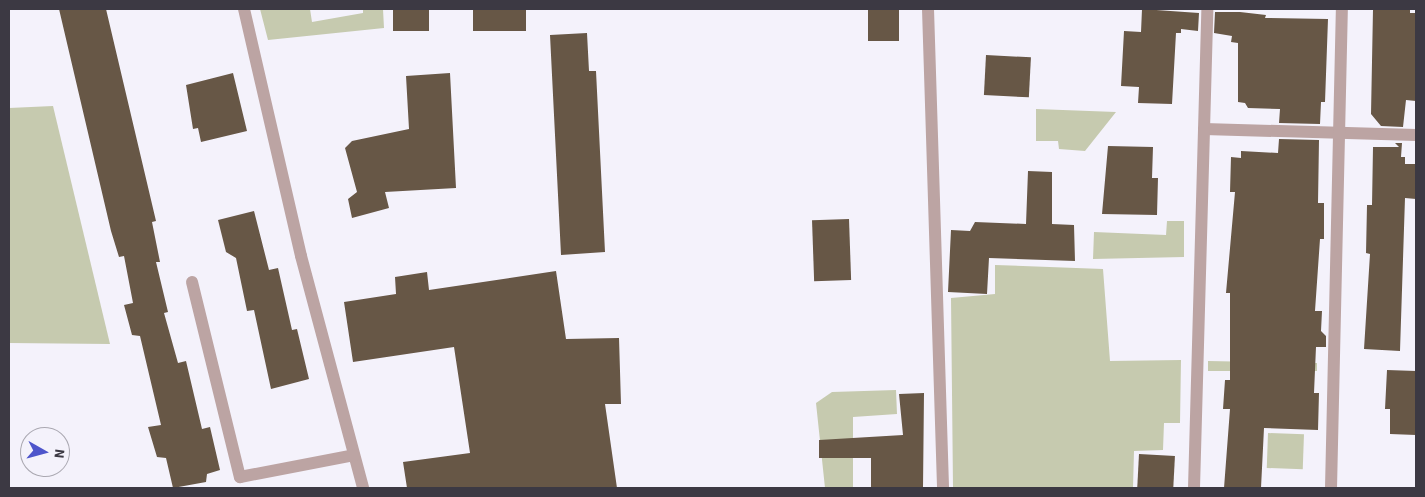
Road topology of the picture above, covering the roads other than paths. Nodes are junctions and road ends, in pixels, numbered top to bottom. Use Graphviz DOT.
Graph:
graph roads {
  1 [pos="244,9"];
  2 [pos="928,9"];
  3 [pos="1207,9"];
  4 [pos="1342,9"];
  5 [pos="1204,129"];
  6 [pos="1339,134"];
  7 [pos="1416,135"];
  8 [pos="192,282"];
  9 [pos="354,455"];
  10 [pos="363,488"];
  11 [pos="943,488"];
  12 [pos="1194,488"];
  13 [pos="1331,488"];
  1 -- 9 [label="street"];
  2 -- 11 [label="street"];
  3 -- 5 [label="street"];
  4 -- 6 [label="street"];
  5 -- 6 [label="street"];
  5 -- 12 [label="street"];
  6 -- 7 [label="street"];
  6 -- 13 [label="street"];
  8 -- 9 [label="street"];
  9 -- 10 [label="street"];
}
